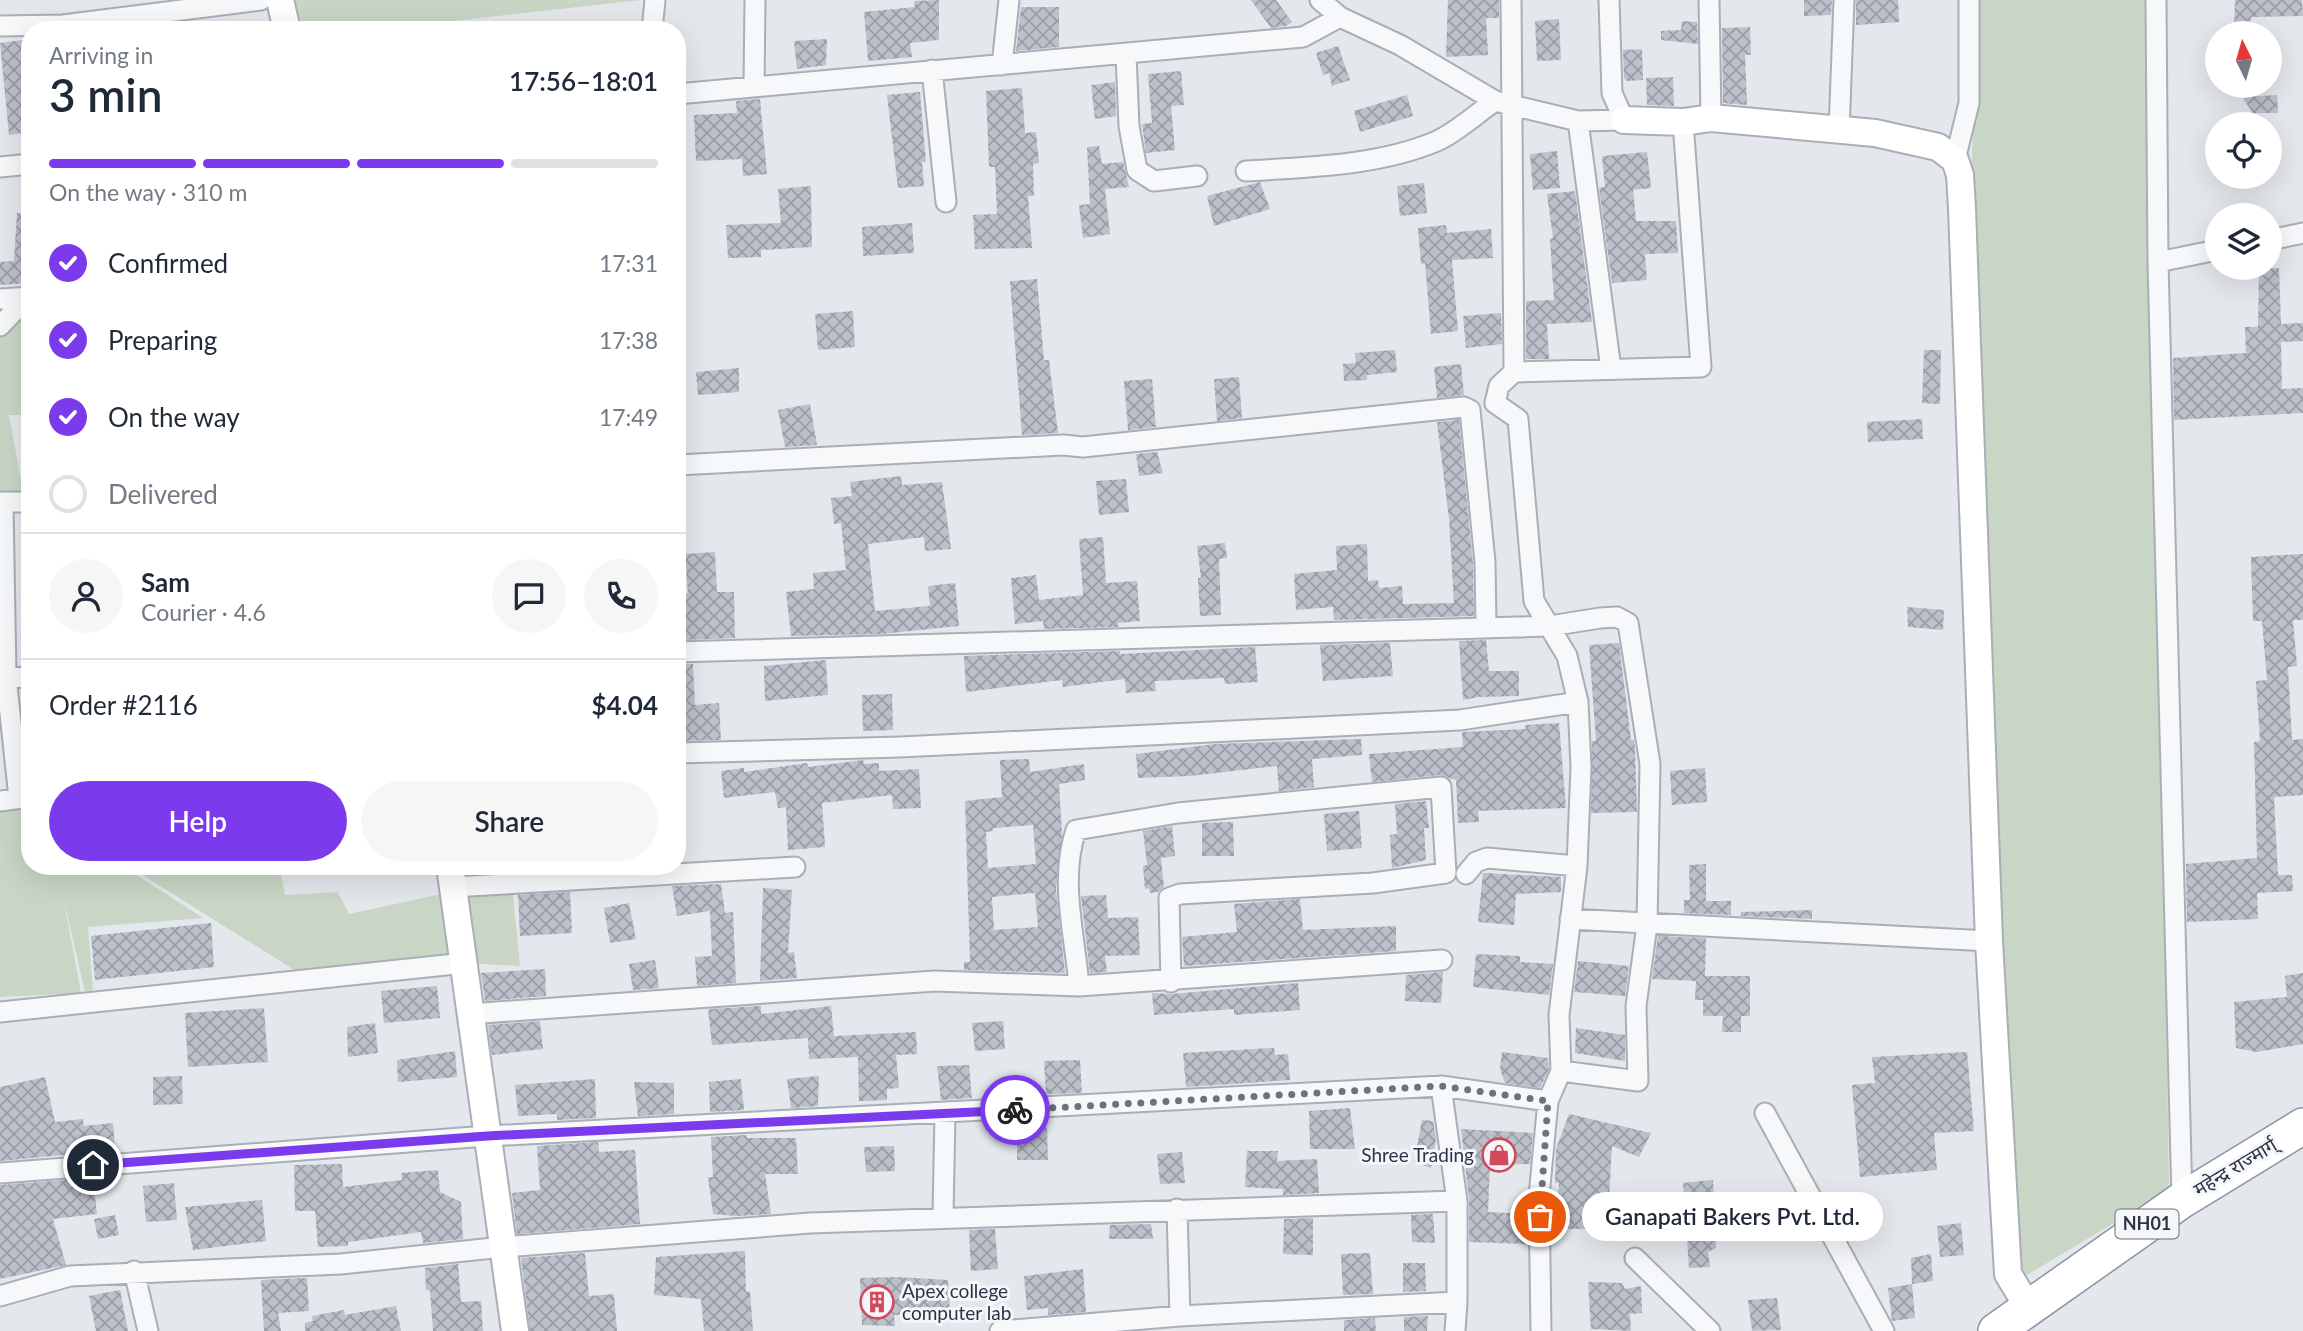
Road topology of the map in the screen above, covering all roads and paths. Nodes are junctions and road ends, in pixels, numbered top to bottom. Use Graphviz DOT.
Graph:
graph roads {
  1 [pos="261,0"];
  2 [pos="279,0"];
  3 [pos="655,0"];
  4 [pos="755,0"];
  5 [pos="1009,0"];
  6 [pos="1320,0"];
  7 [pos="1511,0"];
  8 [pos="1609,0"];
  9 [pos="1709,0"];
  10 [pos="1844,0"];
  11 [pos="1969,0"];
  12 [pos="2156,0"];
  13 [pos="1340,17"];
  14 [pos="95,21"];
  15 [pos="285,21"];
  16 [pos="653,21"];
  17 [pos="0,26"];
  18 [pos="21,26"];
  19 [pos="1126,55"];
  20 [pos="1002,65"];
  21 [pos="932,70"];
  22 [pos="754,86"];
  23 [pos="686,93"];
  24 [pos="1502,104"];
  25 [pos="1712,118"];
  26 [pos="1624,120"];
  27 [pos="1578,121"];
  28 [pos="1683,122"];
  29 [pos="1839,131"];
  30 [pos="1955,160"];
  31 [pos="21,165"];
  32 [pos="0,167"];
  33 [pos="1246,171"];
  34 [pos="1197,176"];
  35 [pos="946,202"];
  36 [pos="2303,233"];
  37 [pos="2282,237"];
  38 [pos="2205,252"];
  39 [pos="2158,262"];
  40 [pos="21,298"];
  41 [pos="0,299"];
  42 [pos="21,305"];
  43 [pos="0,326"];
  44 [pos="1611,369"];
  45 [pos="1514,372"];
  46 [pos="686,465"];
  47 [pos="2,502"];
  48 [pos="21,502"];
  49 [pos="1486,626"];
  50 [pos="1550,626"];
  51 [pos="686,652"];
  52 [pos="6,676"];
  53 [pos="21,677"];
  54 [pos="1578,702"];
  55 [pos="686,753"];
  56 [pos="20,796"];
  57 [pos="1577,866"];
  58 [pos="795,867"];
  59 [pos="686,870"];
  60 [pos="1466,874"];
  61 [pos="521,875"];
  62 [pos="452,877"];
  63 [pos="1570,919"];
  64 [pos="1647,925"];
  65 [pos="1989,942"];
  66 [pos="1442,960"];
  67 [pos="466,962"];
  68 [pos="1171,982"];
  69 [pos="1079,986"];
  70 [pos="0,1012"];
  71 [pos="469,1014"];
  72 [pos="1561,1071"];
  73 [pos="1441,1086"];
  74 [pos="1548,1101"];
  75 [pos="1765,1113"];
  76 [pos="945,1114"];
  77 [pos="2303,1126"];
  78 [pos="487,1136"];
  79 [pos="0,1173"];
  80 [pos="2182,1200"];
  81 [pos="1457,1201"];
  82 [pos="1177,1209"];
  83 [pos="943,1216"];
  84 [pos="503,1247"];
  85 [pos="1635,1258"];
  86 [pos="134,1271"];
  87 [pos="0,1296"];
  88 [pos="1457,1302"];
  89 [pos="2028,1307"];
  90 [pos="1180,1317"];
  91 [pos="148,1331"];
  92 [pos="515,1331"];
  93 [pos="1000,1331"];
  94 [pos="1455,1331"];
  95 [pos="1541,1331"];
  96 [pos="1710,1331"];
  97 [pos="1884,1331"];
  98 [pos="1996,1331"];
  1 -- 14 [label="street"];
  2 -- 15 [label="street"];
  3 -- 16 [label="street"];
  4 -- 22 [label="street"];
  5 -- 20 [label="street"];
  6 -- 13 [label="street"];
  7 -- 24 [label="street"];
  8 -- 26 [label="street"];
  9 -- 25 [label="street"];
  10 -- 29 [label="street"];
  11 -- 30 [label="street"];
  12 -- 39 [label="street"];
  13 -- 19 [label="street"];
  13 -- 24 [label="street"];
  17 -- 18 [label="street"];
  19 -- 20 [label="street"];
  19 -- 34 [label="street"];
  20 -- 21 [label="street"];
  21 -- 22 [label="street"];
  21 -- 35 [label="street"];
  22 -- 23 [label="street"];
  24 -- 27 [label="street"];
  24 -- 33 [label="street"];
  24 -- 45 [label="street"];
  25 -- 28 [label="street"];
  25 -- 29 [label="street"];
  26 -- 27 [label="street"];
  26 -- 28 [label="street"];
  27 -- 44 [label="street"];
  28 -- 44 [label="street"];
  29 -- 30 [label="street"];
  30 -- 65 [label="street"];
  31 -- 32 [label="street"];
  36 -- 37 [label="street"];
  38 -- 39 [label="street"];
  39 -- 80 [label="street"];
  40 -- 41 [label="street"];
  42 -- 43 [label="street"];
  44 -- 45 [label="street"];
  45 -- 50 [label="street"];
  46 -- 49 [label="street"];
  47 -- 48 [label="street"];
  47 -- 52 [label="street"];
  49 -- 50 [label="street"];
  49 -- 51 [label="street"];
  50 -- 54 [label="street"];
  50 -- 64 [label="street"];
  52 -- 53 [label="street"];
  52 -- 56 [label="street"];
  54 -- 55 [label="street"];
  54 -- 57 [label="street"];
  57 -- 60 [label="street"];
  57 -- 63 [label="street"];
  58 -- 59 [label="street"];
  61 -- 62 [label="street"];
  62 -- 67 [label="street"];
  63 -- 64 [label="street"];
  63 -- 72 [label="street"];
  64 -- 65 [label="street"];
  64 -- 72 [label="street"];
  65 -- 89 [label="street"];
  66 -- 68 [label="street"];
  67 -- 70 [label="street"];
  67 -- 71 [label="street"];
  68 -- 69 [label="street"];
  68 -- 69 [label="street"];
  69 -- 71 [label="street"];
  71 -- 78 [label="street"];
  72 -- 74 [label="street"];
  73 -- 74 [label="street"];
  73 -- 76 [label="street"];
  73 -- 81 [label="street"];
  74 -- 95 [label="street"];
  75 -- 97 [label="street"];
  76 -- 78 [label="street"];
  76 -- 83 [label="street"];
  77 -- 80 [label="highway, महेन्द्र राज्मार्ग् / NH01"];
  78 -- 79 [label="street"];
  78 -- 84 [label="street"];
  80 -- 89 [label="highway, महेन्द्र राज्मार्ग् / NH01"];
  81 -- 82 [label="street"];
  81 -- 88 [label="street"];
  82 -- 83 [label="street"];
  82 -- 90 [label="street"];
  83 -- 84 [label="street"];
  84 -- 86 [label="street"];
  84 -- 92 [label="street"];
  85 -- 96 [label="street"];
  86 -- 87 [label="street"];
  86 -- 91 [label="street"];
  88 -- 90 [label="street"];
  88 -- 94 [label="street"];
  89 -- 98 [label="highway, महेन्द्र राज्मार्ग् / NH01"];
  90 -- 93 [label="street"];
}
